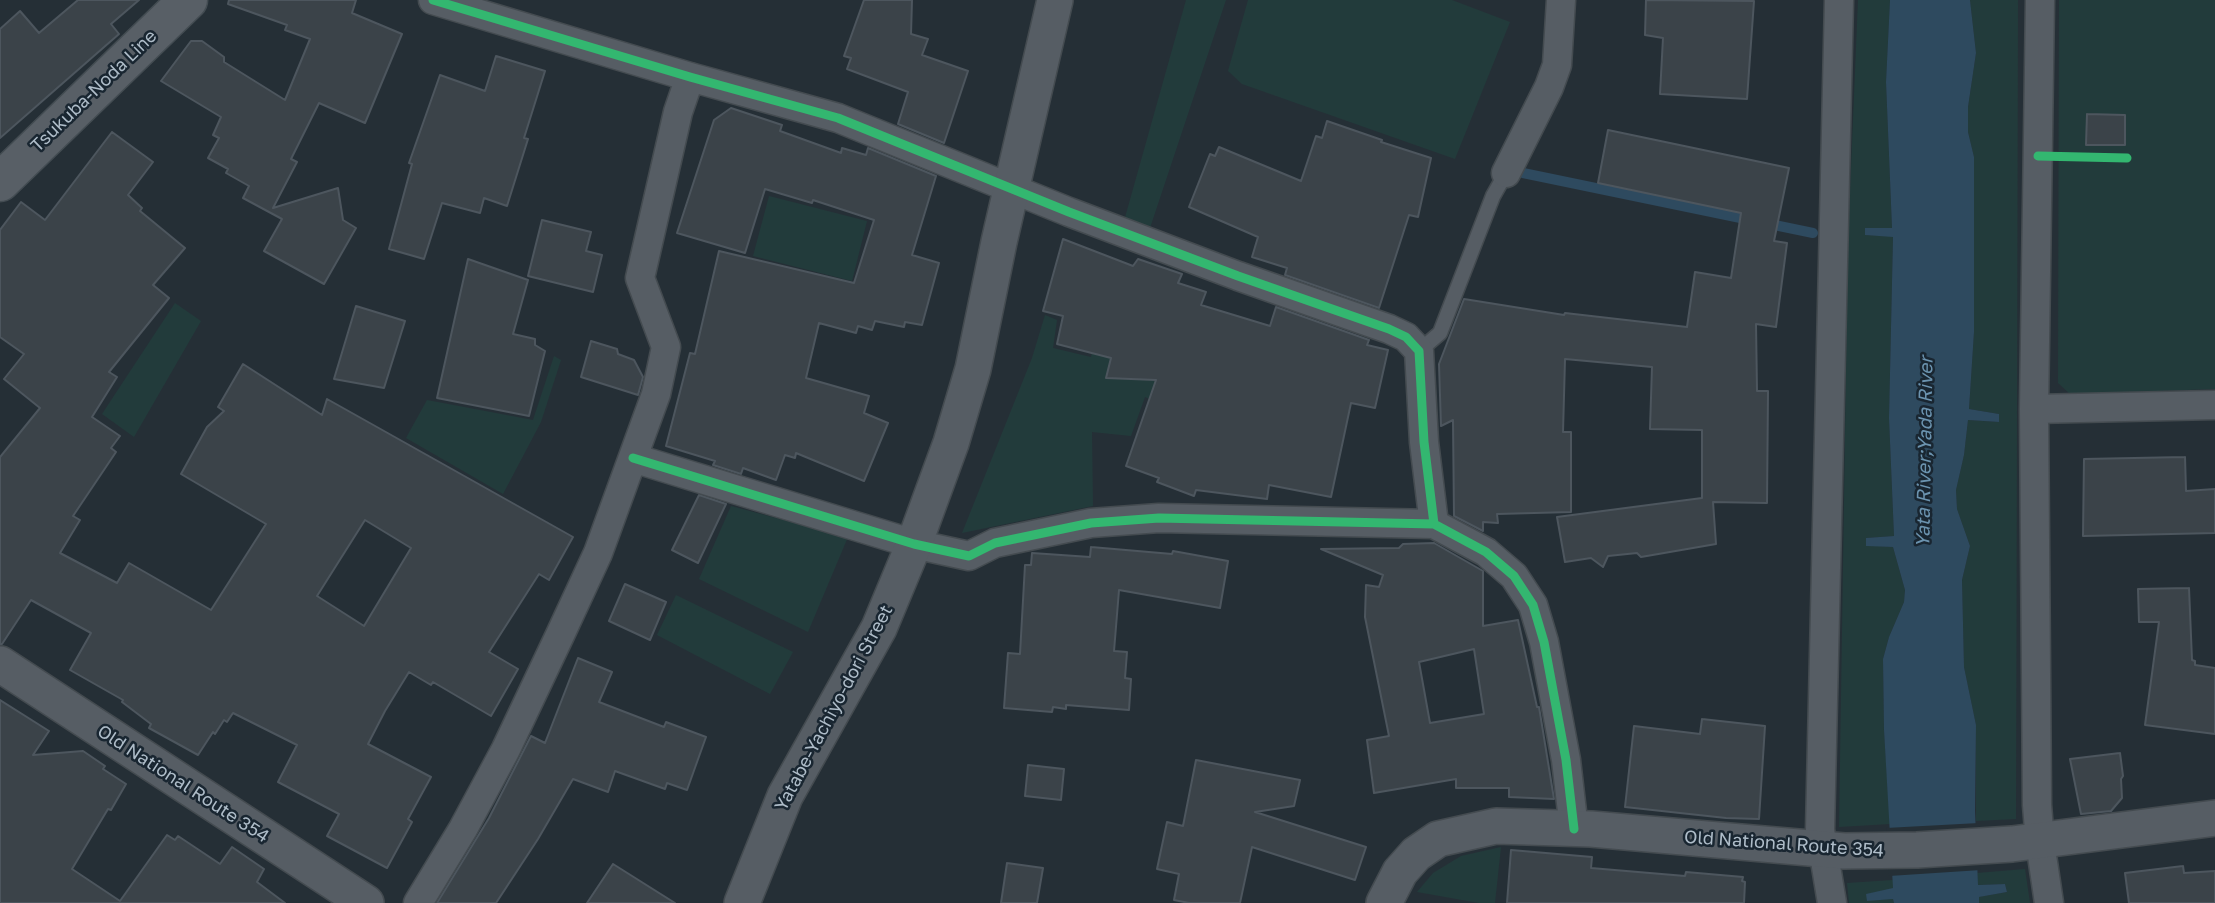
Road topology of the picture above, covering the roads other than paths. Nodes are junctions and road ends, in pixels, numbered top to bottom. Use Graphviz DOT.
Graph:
graph roads {
  1 [pos="188,0"];
  2 [pos="433,0"];
  3 [pos="1055,0"];
  4 [pos="1561,0"];
  5 [pos="1839,0"];
  6 [pos="2040,0"];
  7 [pos="690,77"];
  8 [pos="1506,173"];
  9 [pos="0,181"];
  10 [pos="1012,189"];
  11 [pos="1419,351"];
  12 [pos="2215,405"];
  13 [pos="2035,409"];
  14 [pos="634,458"];
  15 [pos="1434,524"];
  16 [pos="914,544"];
  17 [pos="0,664"];
  18 [pos="2215,818"];
  19 [pos="1574,829"];
  20 [pos="2026,843"];
  21 [pos="1833,850"];
  22 [pos="366,903"];
  23 [pos="418,903"];
  24 [pos="742,903"];
  25 [pos="1384,903"];
  26 [pos="1832,903"];
  27 [pos="2049,903"];
  1 -- 9 [label="main road, Tsukuba-Noda Line"];
  2 -- 7 [label="street"];
  3 -- 10 [label="street, Yatabe-Yachiyo-dori Street"];
  4 -- 8 [label="street"];
  5 -- 21 [label="street"];
  6 -- 13 [label="street"];
  7 -- 10 [label="street"];
  7 -- 14 [label="street"];
  8 -- 11 [label="lane"];
  10 -- 11 [label="street"];
  10 -- 16 [label="street, Yatabe-Yachiyo-dori Street"];
  11 -- 15 [label="street"];
  12 -- 13 [label="street"];
  13 -- 20 [label="street"];
  14 -- 16 [label="street"];
  14 -- 23 [label="street"];
  15 -- 16 [label="street"];
  15 -- 19 [label="street"];
  16 -- 24 [label="street, Yatabe-Yachiyo-dori Street"];
  17 -- 22 [label="street, Old National Route 354"];
  18 -- 20 [label="street, Old National Route 354"];
  19 -- 21 [label="street, Old National Route 354"];
  19 -- 25 [label="street, Old National Route 354"];
  20 -- 21 [label="street, Old National Route 354"];
  20 -- 27 [label="street"];
  21 -- 26 [label="street"];
}
